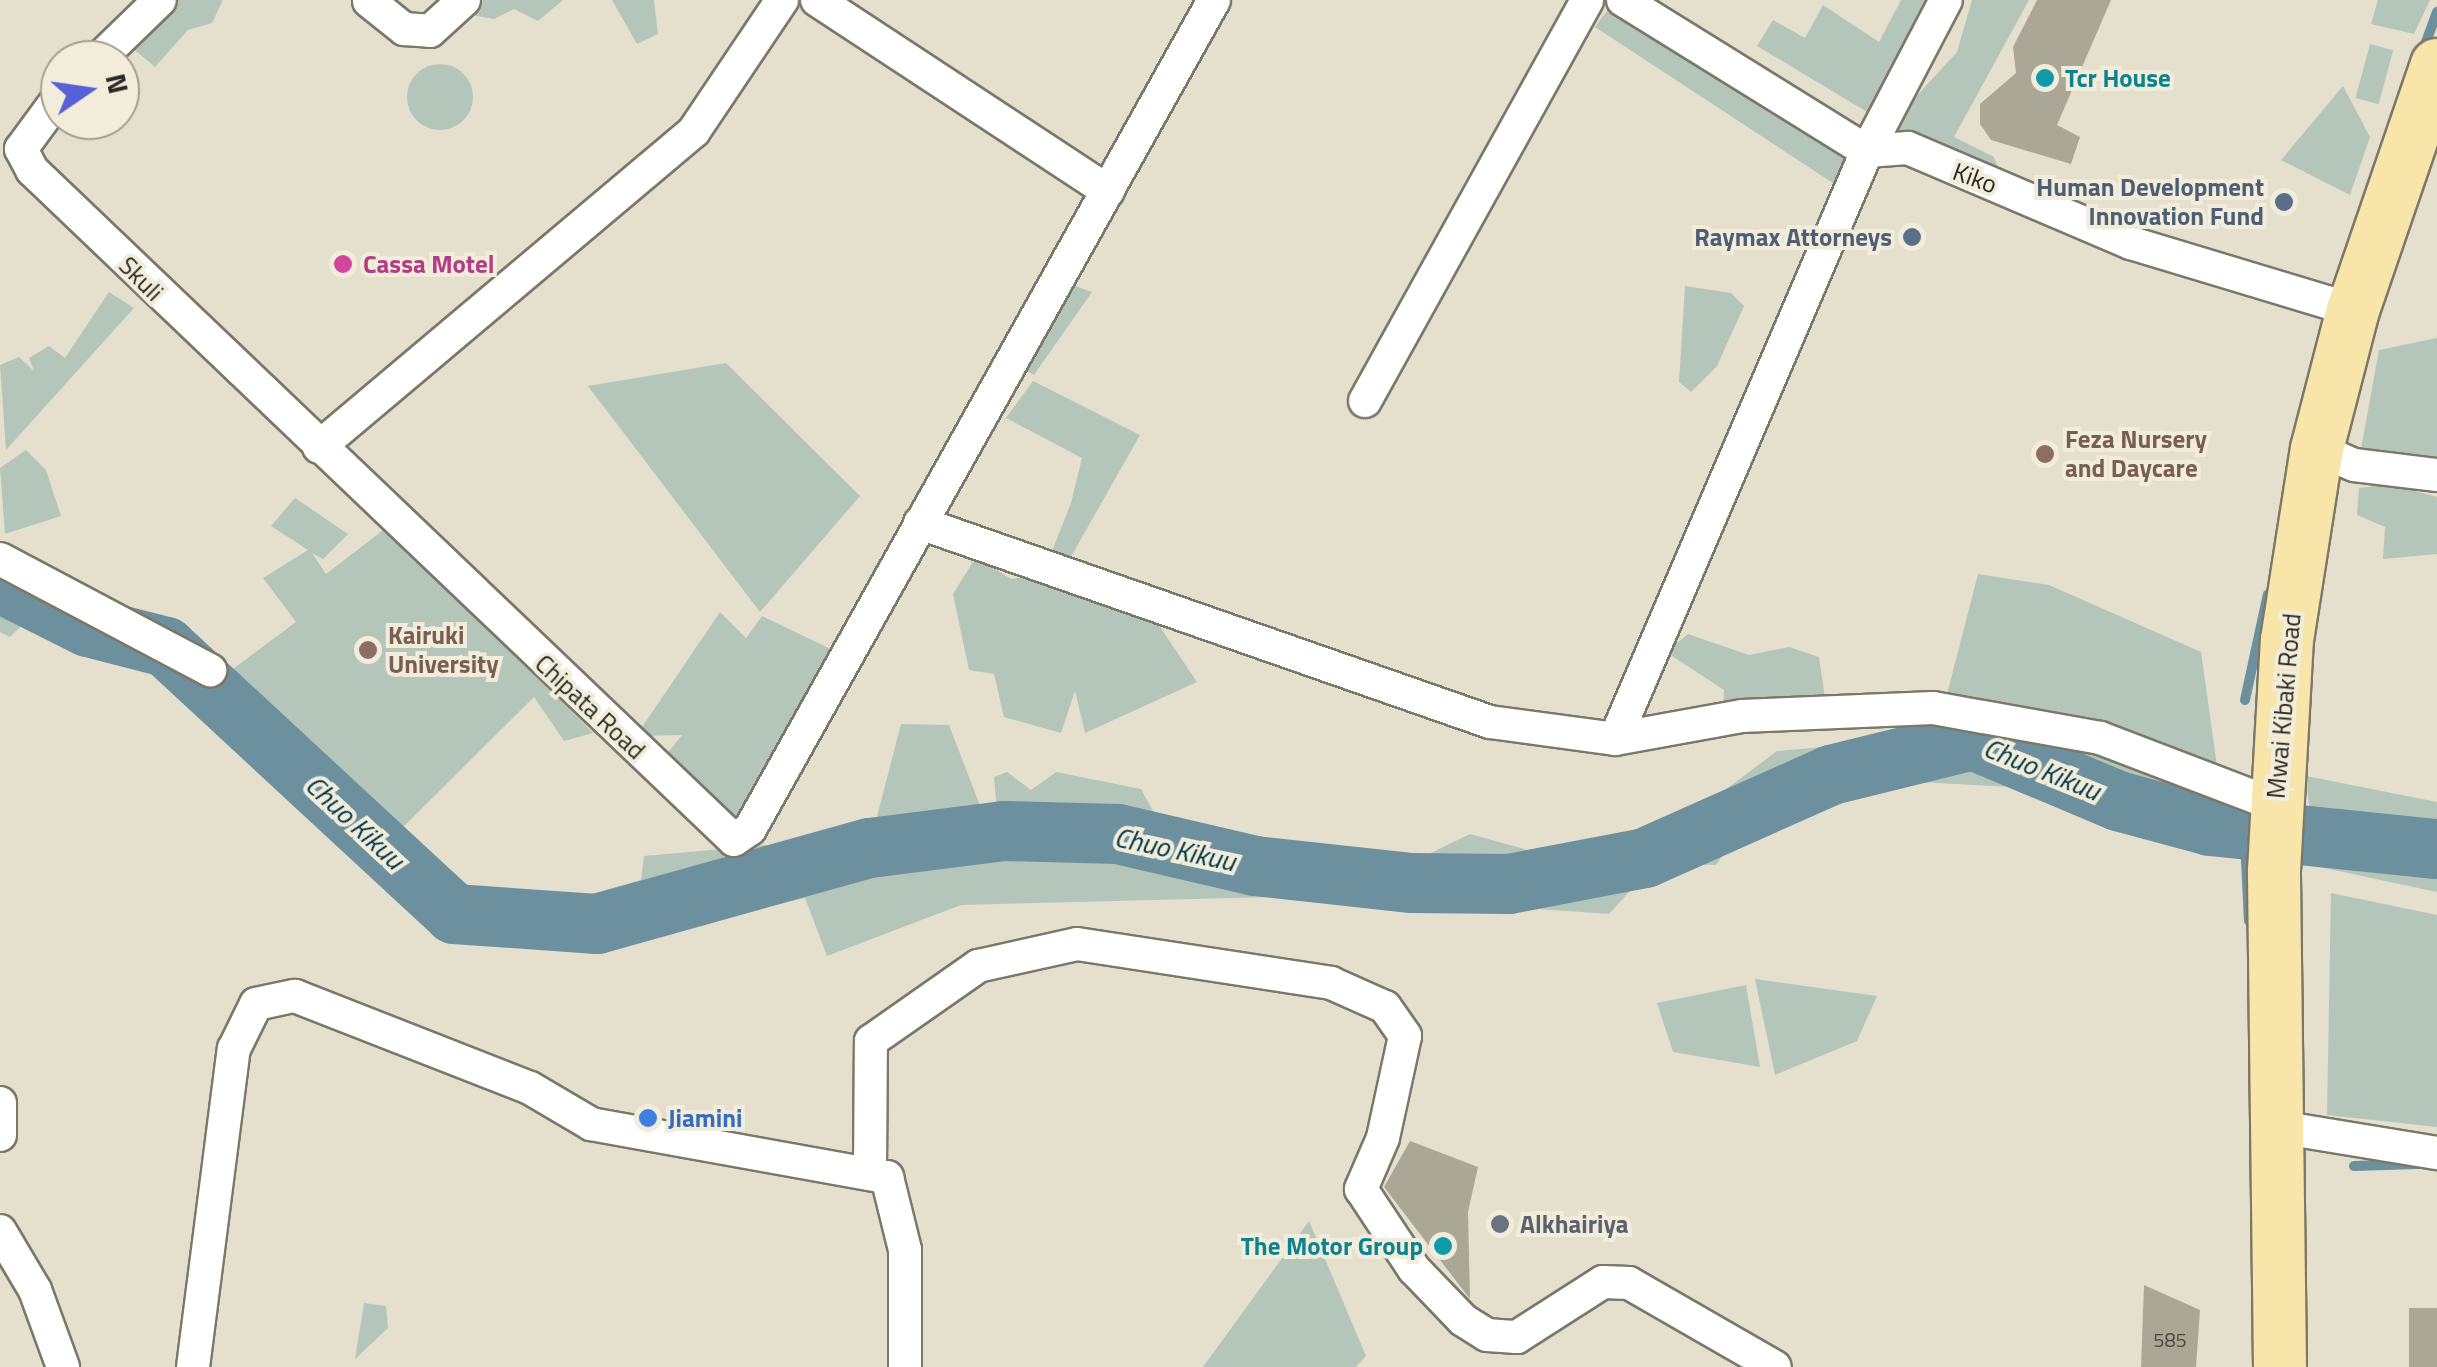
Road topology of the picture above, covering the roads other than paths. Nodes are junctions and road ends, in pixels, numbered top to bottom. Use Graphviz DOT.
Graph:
graph roads {
  1 [pos="160,0"];
  2 [pos="464,0"];
  3 [pos="782,0"];
  4 [pos="817,0"];
  5 [pos="1214,0"];
  6 [pos="1586,0"];
  7 [pos="1623,0"];
  8 [pos="1946,0"];
  9 [pos="369,1"];
  10 [pos="119,40"];
  11 [pos="2437,65"];
  12 [pos="40,121"];
  13 [pos="1867,151"];
  14 [pos="10,158"];
  15 [pos="1108,191"];
  16 [pos="2353,310"];
  17 [pos="1365,401"];
  18 [pos="319,448"];
  19 [pos="2317,449"];
  20 [pos="2437,475"];
  21 [pos="920,523"];
  22 [pos="0,559"];
  23 [pos="210,670"];
  24 [pos="1615,739"];
  25 [pos="2275,832"];
  26 [pos="0,1103"];
  27 [pos="2278,1127"];
  28 [pos="0,1136"];
  29 [pos="2437,1153"];
  30 [pos="870,1173"];
  31 [pos="0,1231"];
  32 [pos="64,1367"];
  33 [pos="194,1367"];
  34 [pos="904,1367"];
  35 [pos="1776,1367"];
  36 [pos="2280,1367"];
  1 -- 10 [label="street"];
  2 -- 9 [label="street"];
  3 -- 18 [label="street"];
  4 -- 15 [label="street"];
  5 -- 15 [label="street"];
  6 -- 17 [label="street"];
  7 -- 13 [label="street"];
  8 -- 13 [label="street"];
  11 -- 16 [label="main road, Mwai Kibaki Road"];
  12 -- 14 [label="street, Skuli"];
  13 -- 16 [label="street, Kiko"];
  13 -- 24 [label="street"];
  14 -- 18 [label="street, Skuli"];
  15 -- 21 [label="street"];
  16 -- 19 [label="main road, Mwai Kibaki Road"];
  18 -- 21 [label="street, Chipata Road"];
  19 -- 20 [label="street"];
  19 -- 25 [label="main road, Mwai Kibaki Road"];
  21 -- 24 [label="street"];
  22 -- 23 [label="street"];
  24 -- 25 [label="street"];
  25 -- 27 [label="main road, Mwai Kibaki Road"];
  26 -- 28 [label="street"];
  27 -- 29 [label="street"];
  27 -- 36 [label="main road, Mwai Kibaki Road"];
  30 -- 33 [label="street"];
  30 -- 34 [label="street"];
  30 -- 35 [label="street"];
  31 -- 32 [label="street"];
}
